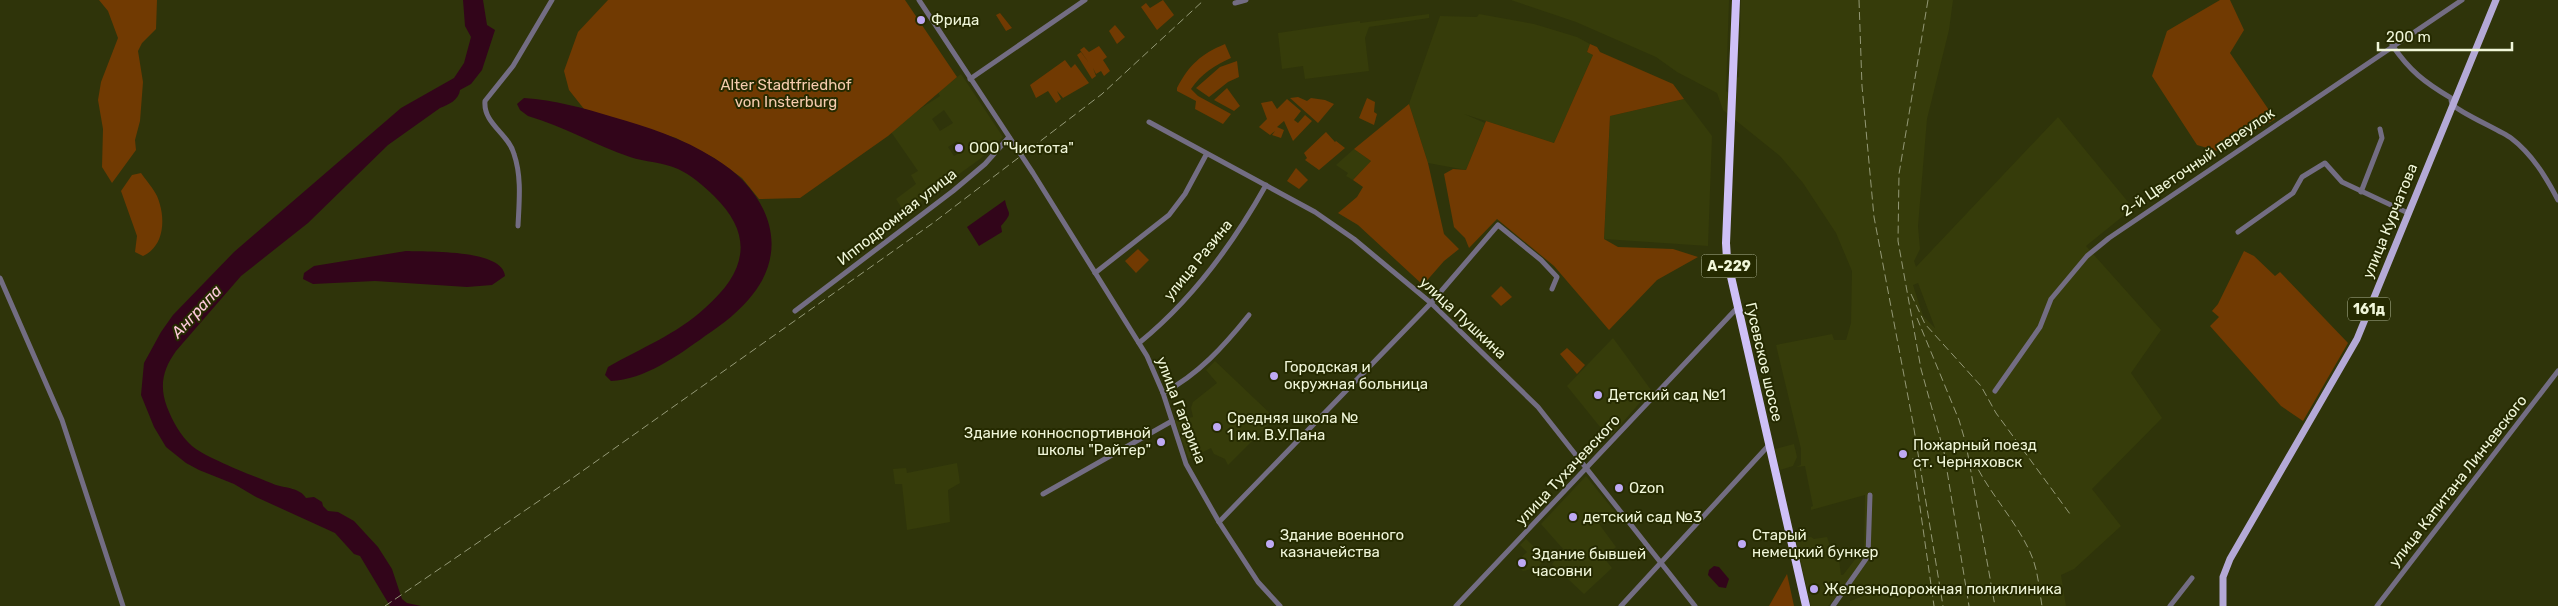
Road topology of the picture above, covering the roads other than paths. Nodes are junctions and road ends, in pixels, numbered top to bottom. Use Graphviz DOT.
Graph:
graph roads {
  1 [pos="552,0"];
  2 [pos="919,0"];
  3 [pos="1085,0"];
  4 [pos="1246,0"];
  5 [pos="1736,0"];
  6 [pos="2462,0"];
  7 [pos="2496,0"];
  8 [pos="1235,4"];
  9 [pos="2392,45"];
  10 [pos="970,79"];
  11 [pos="2452,105"];
  12 [pos="1149,122"];
  13 [pos="2380,129"];
  14 [pos="1009,137"];
  15 [pos="1206,155"];
  16 [pos="1266,185"];
  17 [pos="2361,192"];
  18 [pos="2558,200"];
  19 [pos="2408,213"];
  20 [pos="518,226"];
  21 [pos="2238,232"];
  22 [pos="1095,273"];
  23 [pos="0,278"];
  24 [pos="1552,289"];
  25 [pos="1431,303"];
  26 [pos="1738,307"];
  27 [pos="795,311"];
  28 [pos="1249,315"];
  29 [pos="1139,343"];
  30 [pos="2558,370"];
  31 [pos="1995,391"];
  32 [pos="1163,393"];
  33 [pos="1172,421"];
  34 [pos="1769,445"];
  35 [pos="1587,469"];
  36 [pos="1043,494"];
  37 [pos="1870,495"];
  38 [pos="1219,522"];
  39 [pos="1660,564"];
  40 [pos="2192,578"];
  41 [pos="123,606"];
  42 [pos="1280,606"];
  43 [pos="1456,606"];
  44 [pos="1621,606"];
  45 [pos="1695,606"];
  46 [pos="1806,606"];
  47 [pos="1833,606"];
  48 [pos="2170,606"];
  49 [pos="2222,606"];
  50 [pos="2377,606"];
  1 -- 20 [label="street"];
  2 -- 10 [label="street"];
  3 -- 10 [label="street"];
  4 -- 8 [label="street"];
  5 -- 26 [label="highway, Гусевское шоссе / А-229"];
  6 -- 9 [label="street, 2-й Цветочный переулок"];
  7 -- 11 [label="main road, улица Курчатова / 161д"];
  9 -- 11 [label="street"];
  9 -- 31 [label="street, 2-й Цветочный переулок"];
  10 -- 14 [label="street"];
  11 -- 18 [label="street"];
  11 -- 19 [label="main road, улица Курчатова / 161д"];
  12 -- 15 [label="street, улица Пушкина"];
  13 -- 17 [label="street"];
  14 -- 22 [label="street, улица Гагарина"];
  14 -- 27 [label="street, Ипподромная улица"];
  15 -- 16 [label="street, улица Пушкина"];
  15 -- 22 [label="street"];
  16 -- 25 [label="street, улица Пушкина"];
  16 -- 29 [label="street, улица Разина"];
  17 -- 19 [label="street"];
  17 -- 21 [label="street"];
  19 -- 49 [label="main road, улица Курчатова / 161д"];
  22 -- 29 [label="street, улица Гагарина"];
  23 -- 41 [label="street"];
  24 -- 25 [label="street"];
  25 -- 35 [label="street, улица Пушкина"];
  25 -- 38 [label="street"];
  26 -- 34 [label="highway, Гусевское шоссе / А-229"];
  26 -- 35 [label="street, улица Тухачевского"];
  28 -- 32 [label="street"];
  29 -- 32 [label="street, улица Гагарина"];
  30 -- 50 [label="street, улица Капитана Линчевского"];
  32 -- 33 [label="street, улица Гагарина"];
  33 -- 36 [label="street"];
  33 -- 38 [label="street, улица Гагарина"];
  34 -- 39 [label="street"];
  34 -- 46 [label="highway, Гусевское шоссе / А-229"];
  35 -- 39 [label="street, улица Пушкина"];
  35 -- 43 [label="street, улица Тухачевского"];
  37 -- 47 [label="street"];
  38 -- 42 [label="street, улица Гагарина"];
  39 -- 44 [label="street"];
  39 -- 45 [label="street, улица Пушкина"];
  40 -- 48 [label="street"];
}
